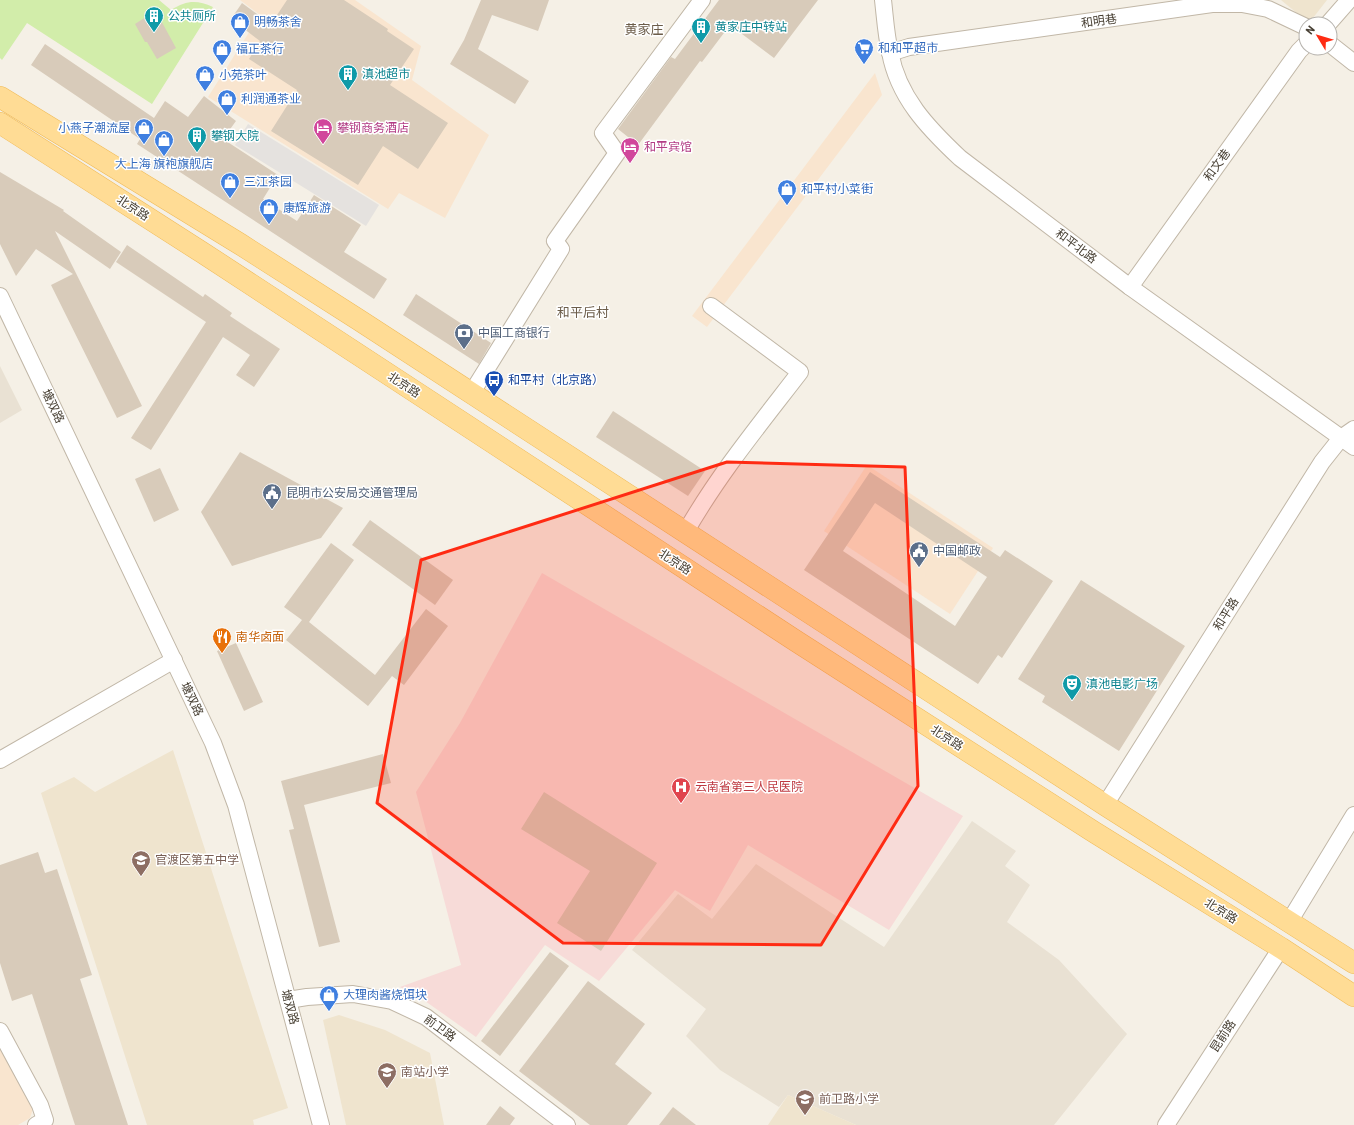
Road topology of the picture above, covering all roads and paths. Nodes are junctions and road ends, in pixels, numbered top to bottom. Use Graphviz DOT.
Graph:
graph roads {
  1 [pos="702,0"];
  2 [pos="882,0"];
  3 [pos="1349,0"];
  4 [pos="1335,16"];
  5 [pos="1298,24"];
  6 [pos="1338,50"];
  7 [pos="1298,52"];
  8 [pos="890,53"];
  9 [pos="1354,63"];
  10 [pos="0,97"];
  11 [pos="0,123"];
  12 [pos="0,137"];
  13 [pos="37,148"];
  14 [pos="1130,287"];
  15 [pos="0,296"];
  16 [pos="711,306"];
  17 [pos="472,394"];
  18 [pos="1354,429"];
  19 [pos="1348,442"];
  20 [pos="686,532"];
  21 [pos="174,660"];
  22 [pos="0,760"];
  23 [pos="1105,805"];
  24 [pos="1354,815"];
  25 [pos="1289,922"];
  26 [pos="1281,948"];
  27 [pos="1354,963"];
  28 [pos="1354,996"];
  29 [pos="288,1000"];
  30 [pos="0,1031"];
  31 [pos="36,1125"];
  32 [pos="321,1125"];
  33 [pos="567,1125"];
  34 [pos="1166,1125"];
  1 -- 17 [label="street"];
  2 -- 8 [label="street, 和平北路"];
  3 -- 4 [label="street"];
  5 -- 8 [label="street, 和明巷"];
  6 -- 9 [label="street"];
  7 -- 14 [label="street, 和文巷"];
  8 -- 14 [label="street, 和平北路"];
  10 -- 17 [label="main road, 北京路"];
  11 -- 13 [label="main road, 北京路"];
  12 -- 13 [label="main road"];
  13 -- 26 [label="main road, 北京路"];
  14 -- 19 [label="street, 和平北路"];
  15 -- 21 [label="street, 塘双路"];
  16 -- 20 [label="street"];
  17 -- 20 [label="main road, 北京路"];
  18 -- 19 [label="street, 和平路"];
  19 -- 23 [label="street, 和平路"];
  20 -- 23 [label="main road, 北京路"];
  21 -- 22 [label="street"];
  21 -- 29 [label="street, 塘双路"];
  23 -- 25 [label="main road, 北京路"];
  24 -- 25 [label="street"];
  25 -- 27 [label="main road, 北京路"];
  26 -- 28 [label="main road, 北京路"];
  26 -- 34 [label="street, 昆前路"];
  29 -- 32 [label="street, 塘双路"];
  29 -- 33 [label="street, 前卫路"];
  30 -- 31 [label="street"];
}
